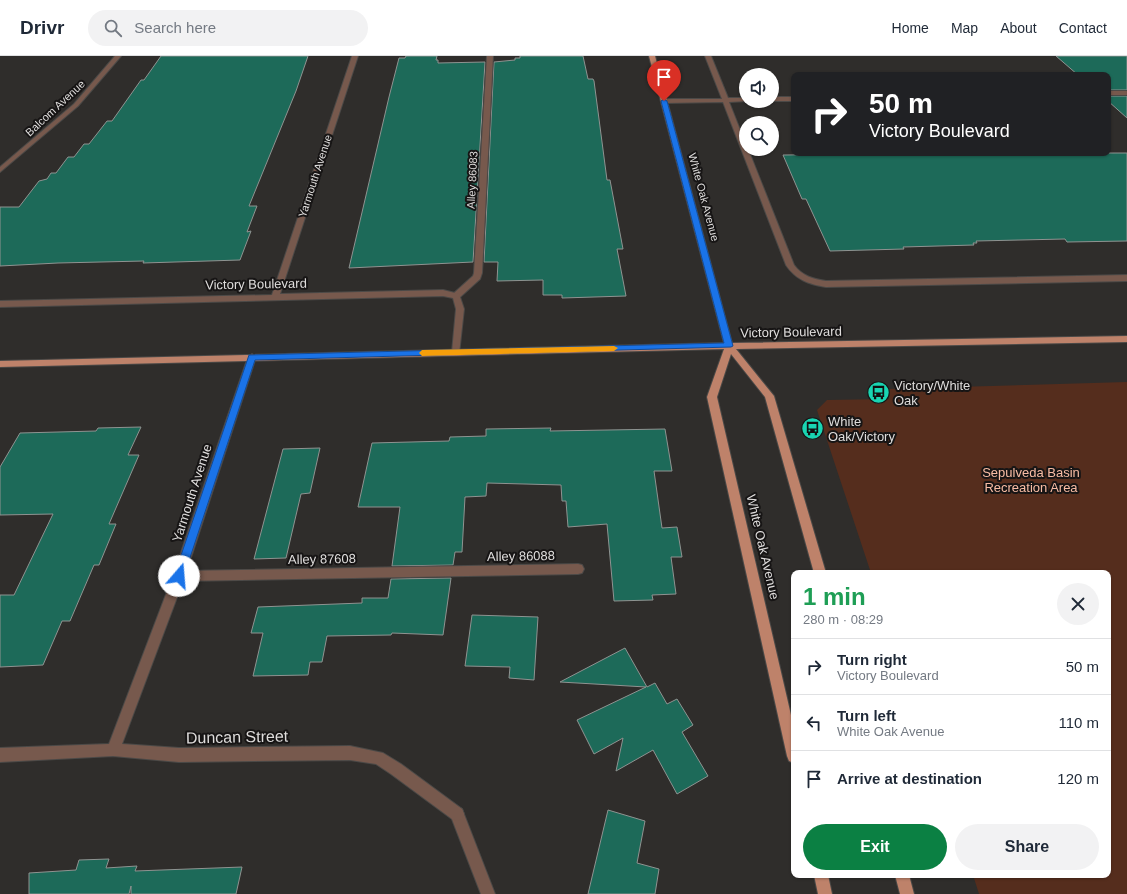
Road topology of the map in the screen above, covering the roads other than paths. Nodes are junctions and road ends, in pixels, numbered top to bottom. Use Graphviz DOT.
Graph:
graph roads {
  1 [pos="118,56"];
  2 [pos="355,56"];
  3 [pos="490,56"];
  4 [pos="652,56"];
  5 [pos="708,56"];
  6 [pos="1127,93"];
  7 [pos="1111,94"];
  8 [pos="779,99"];
  9 [pos="791,99"];
  10 [pos="725,100"];
  11 [pos="739,100"];
  12 [pos="664,101"];
  13 [pos="0,170"];
  14 [pos="1127,278"];
  15 [pos="456,296"];
  16 [pos="275,297"];
  17 [pos="0,304"];
  18 [pos="1127,338"];
  19 [pos="729,346"];
  20 [pos="456,352"];
  21 [pos="252,357"];
  22 [pos="0,364"];
  23 [pos="578,569"];
  24 [pos="819,570"];
  25 [pos="466,571"];
  26 [pos="179,576"];
  27 [pos="791,743"];
  28 [pos="113,750"];
  29 [pos="0,754"];
  30 [pos="822,878"];
  31 [pos="903,878"];
  32 [pos="488,894"];
  33 [pos="826,894"];
  34 [pos="907,894"];
  1 -- 13 [label="street, Balcom Avenue"];
  2 -- 16 [label="street, Yarmouth Avenue"];
  3 -- 15 [label="street, Alley 86083"];
  4 -- 12 [label="main road, White Oak Avenue"];
  5 -- 10 [label="street"];
  6 -- 7 [label="street"];
  8 -- 9 [label="street"];
  10 -- 11 [label="street"];
  10 -- 12 [label="street"];
  10 -- 14 [label="street"];
  12 -- 19 [label="main road, White Oak Avenue"];
  15 -- 16 [label="street, Victory Boulevard"];
  15 -- 20 [label="street"];
  16 -- 17 [label="street, Victory Boulevard"];
  18 -- 19 [label="main road, Victory Boulevard"];
  19 -- 20 [label="main road, Victory Boulevard"];
  19 -- 24 [label="main road, White Oak Avenue"];
  19 -- 27 [label="main road, White Oak Avenue"];
  20 -- 21 [label="main road, Victory Boulevard"];
  21 -- 22 [label="main road, Victory Boulevard"];
  21 -- 26 [label="street, Yarmouth Avenue"];
  23 -- 25 [label="street, Alley 86088"];
  25 -- 26 [label="street, Alley 87608"];
  26 -- 28 [label="street, Yarmouth Avenue"];
  28 -- 29 [label="street, Duncan Street"];
  28 -- 32 [label="street, Duncan Street"];
  30 -- 33 [label="main road"];
  31 -- 34 [label="main road"];
}
